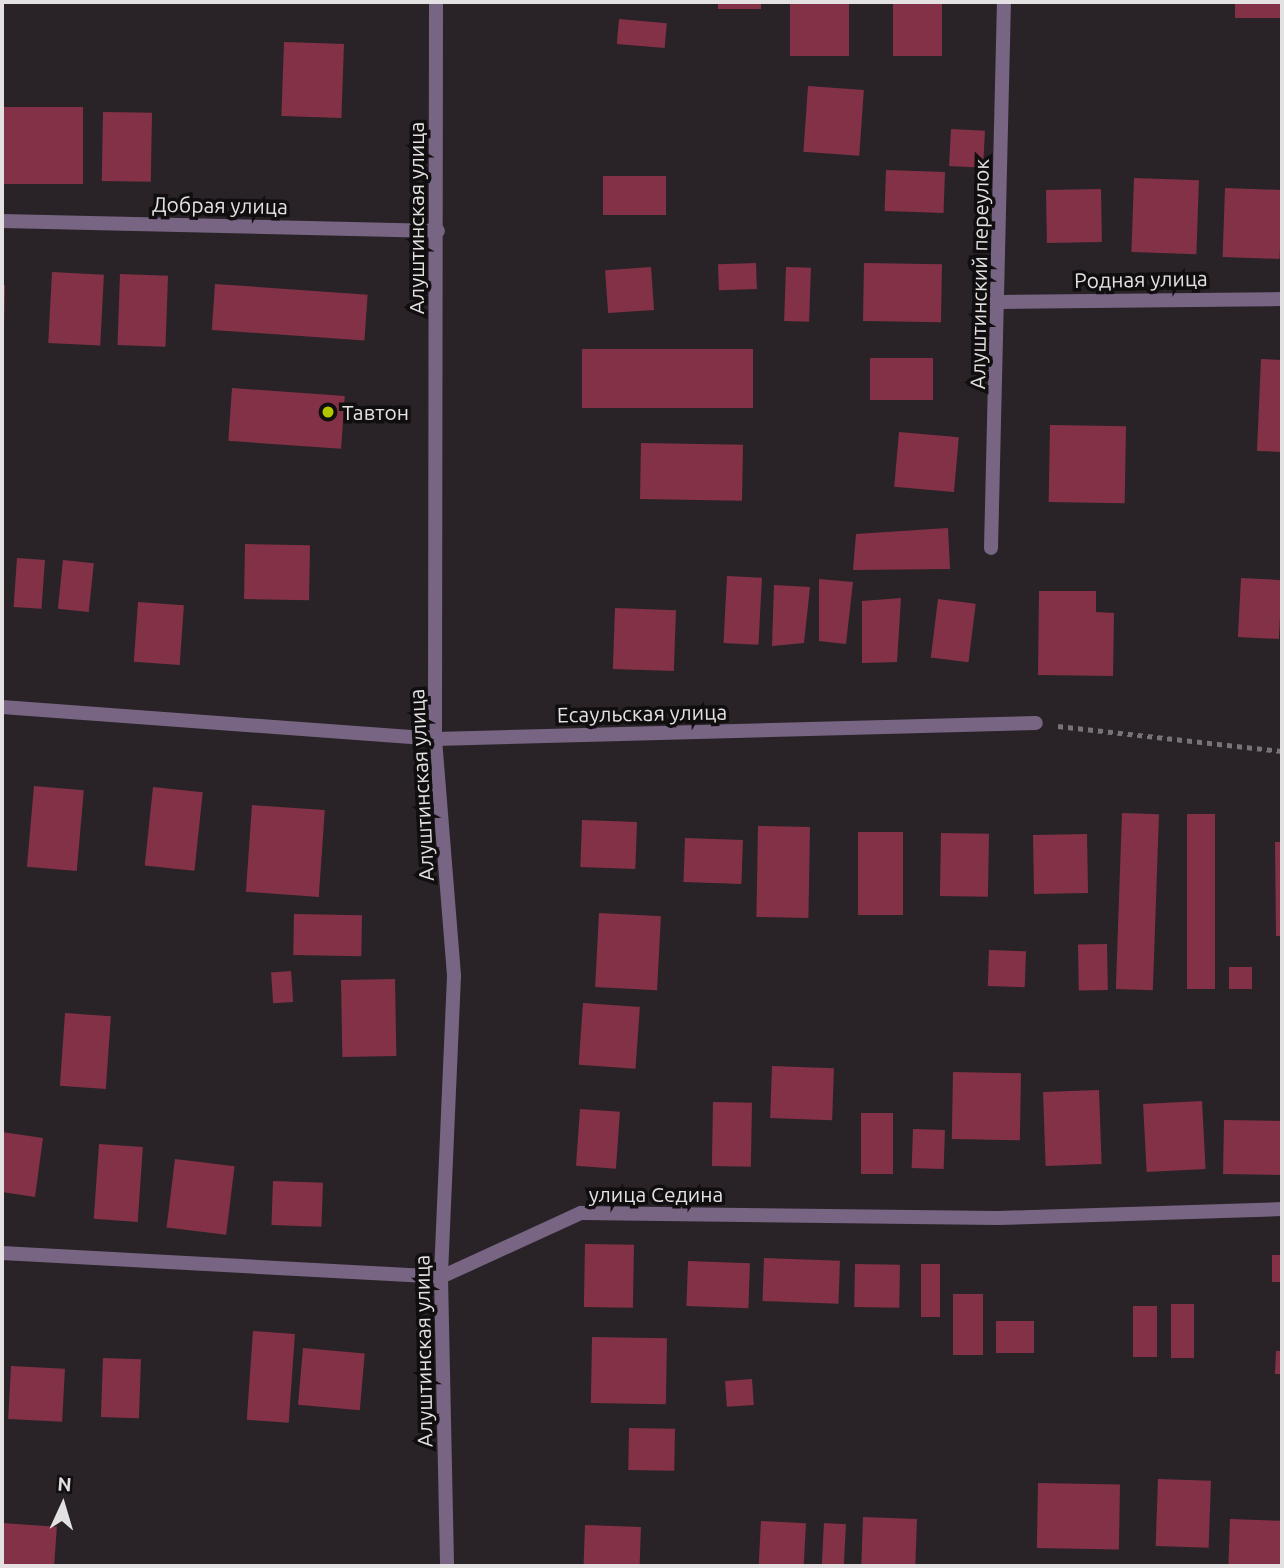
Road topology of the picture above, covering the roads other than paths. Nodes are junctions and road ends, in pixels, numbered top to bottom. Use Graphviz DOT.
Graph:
graph roads {
  1 [pos="436,2"];
  2 [pos="1003,2"];
  3 [pos="2,221"];
  4 [pos="438,231"];
  5 [pos="1282,299"];
  6 [pos="1001,302"];
  7 [pos="991,548"];
  8 [pos="2,707"];
  9 [pos="1036,723"];
  10 [pos="436,739"];
  11 [pos="1282,1209"];
  12 [pos="2,1253"];
  13 [pos="441,1278"];
  14 [pos="447,1566"];
  1 -- 4 [label="street, Алуштинская улица"];
  2 -- 6 [label="street, Алуштинский переулок"];
  3 -- 4 [label="street, Добрая улица"];
  4 -- 10 [label="street, Алуштинская улица"];
  5 -- 6 [label="street, Родная улица"];
  6 -- 7 [label="street, Алуштинский переулок"];
  8 -- 10 [label="street, Есаульская улица"];
  9 -- 10 [label="street, Есаульская улица"];
  10 -- 13 [label="street, Алуштинская улица"];
  11 -- 13 [label="street, улица Седина"];
  12 -- 13 [label="street, улица Седина"];
  13 -- 14 [label="street, Алуштинская улица"];
}
